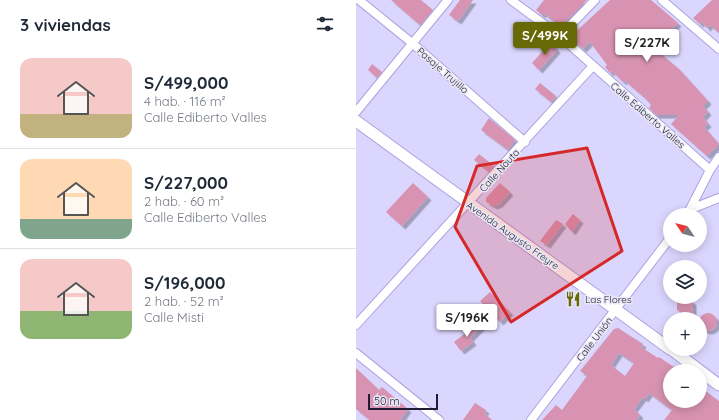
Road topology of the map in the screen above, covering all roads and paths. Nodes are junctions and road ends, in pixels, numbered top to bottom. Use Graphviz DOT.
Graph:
graph roads {
  1 [pos="359,0"];
  2 [pos="448,0"];
  3 [pos="511,0"];
  4 [pos="595,0"];
  5 [pos="662,0"];
  6 [pos="560,36"];
  7 [pos="412,42"];
  8 [pos="719,49"];
  9 [pos="592,67"];
  10 [pos="356,112"];
  11 [pos="356,121"];
  12 [pos="525,142"];
  13 [pos="719,157"];
  14 [pos="710,170"];
  15 [pos="719,198"];
  16 [pos="468,204"];
  17 [pos="691,208"];
  18 [pos="698,208"];
  19 [pos="663,247"];
  20 [pos="616,309"];
  21 [pos="356,325"];
  22 [pos="663,344"];
  23 [pos="356,353"];
  24 [pos="680,356"];
  25 [pos="719,385"];
  26 [pos="439,420"];
  27 [pos="531,420"];
  1 -- 7 [label="street, Pasaje Trujillo"];
  2 -- 7 [label="street"];
  3 -- 6 [label="street, Calle Ediberto Valles"];
  4 -- 6 [label="street"];
  5 -- 8 [label="street"];
  6 -- 9 [label="street, Calle Ediberto Valles"];
  7 -- 10 [label="street"];
  7 -- 12 [label="street, Pasaje Trujillo"];
  9 -- 12 [label="street, Calle Nauta"];
  9 -- 14 [label="street, Calle Ediberto Valles"];
  11 -- 16 [label="main road, Avenida Augusto Freyre"];
  12 -- 16 [label="street, Calle Nauta"];
  13 -- 14 [label="street"];
  14 -- 17 [label="street"];
  15 -- 18 [label="street"];
  16 -- 20 [label="main road, Avenida Augusto Freyre"];
  16 -- 21 [label="street, Calle Nauta"];
  19 -- 20 [label="street, Calle Unión"];
  20 -- 22 [label="main road, Avenida Augusto Freyre"];
  20 -- 27 [label="street, Calle Unión"];
  23 -- 26 [label="street"];
  24 -- 25 [label="main road, Avenida Augusto Freyre"];
}
